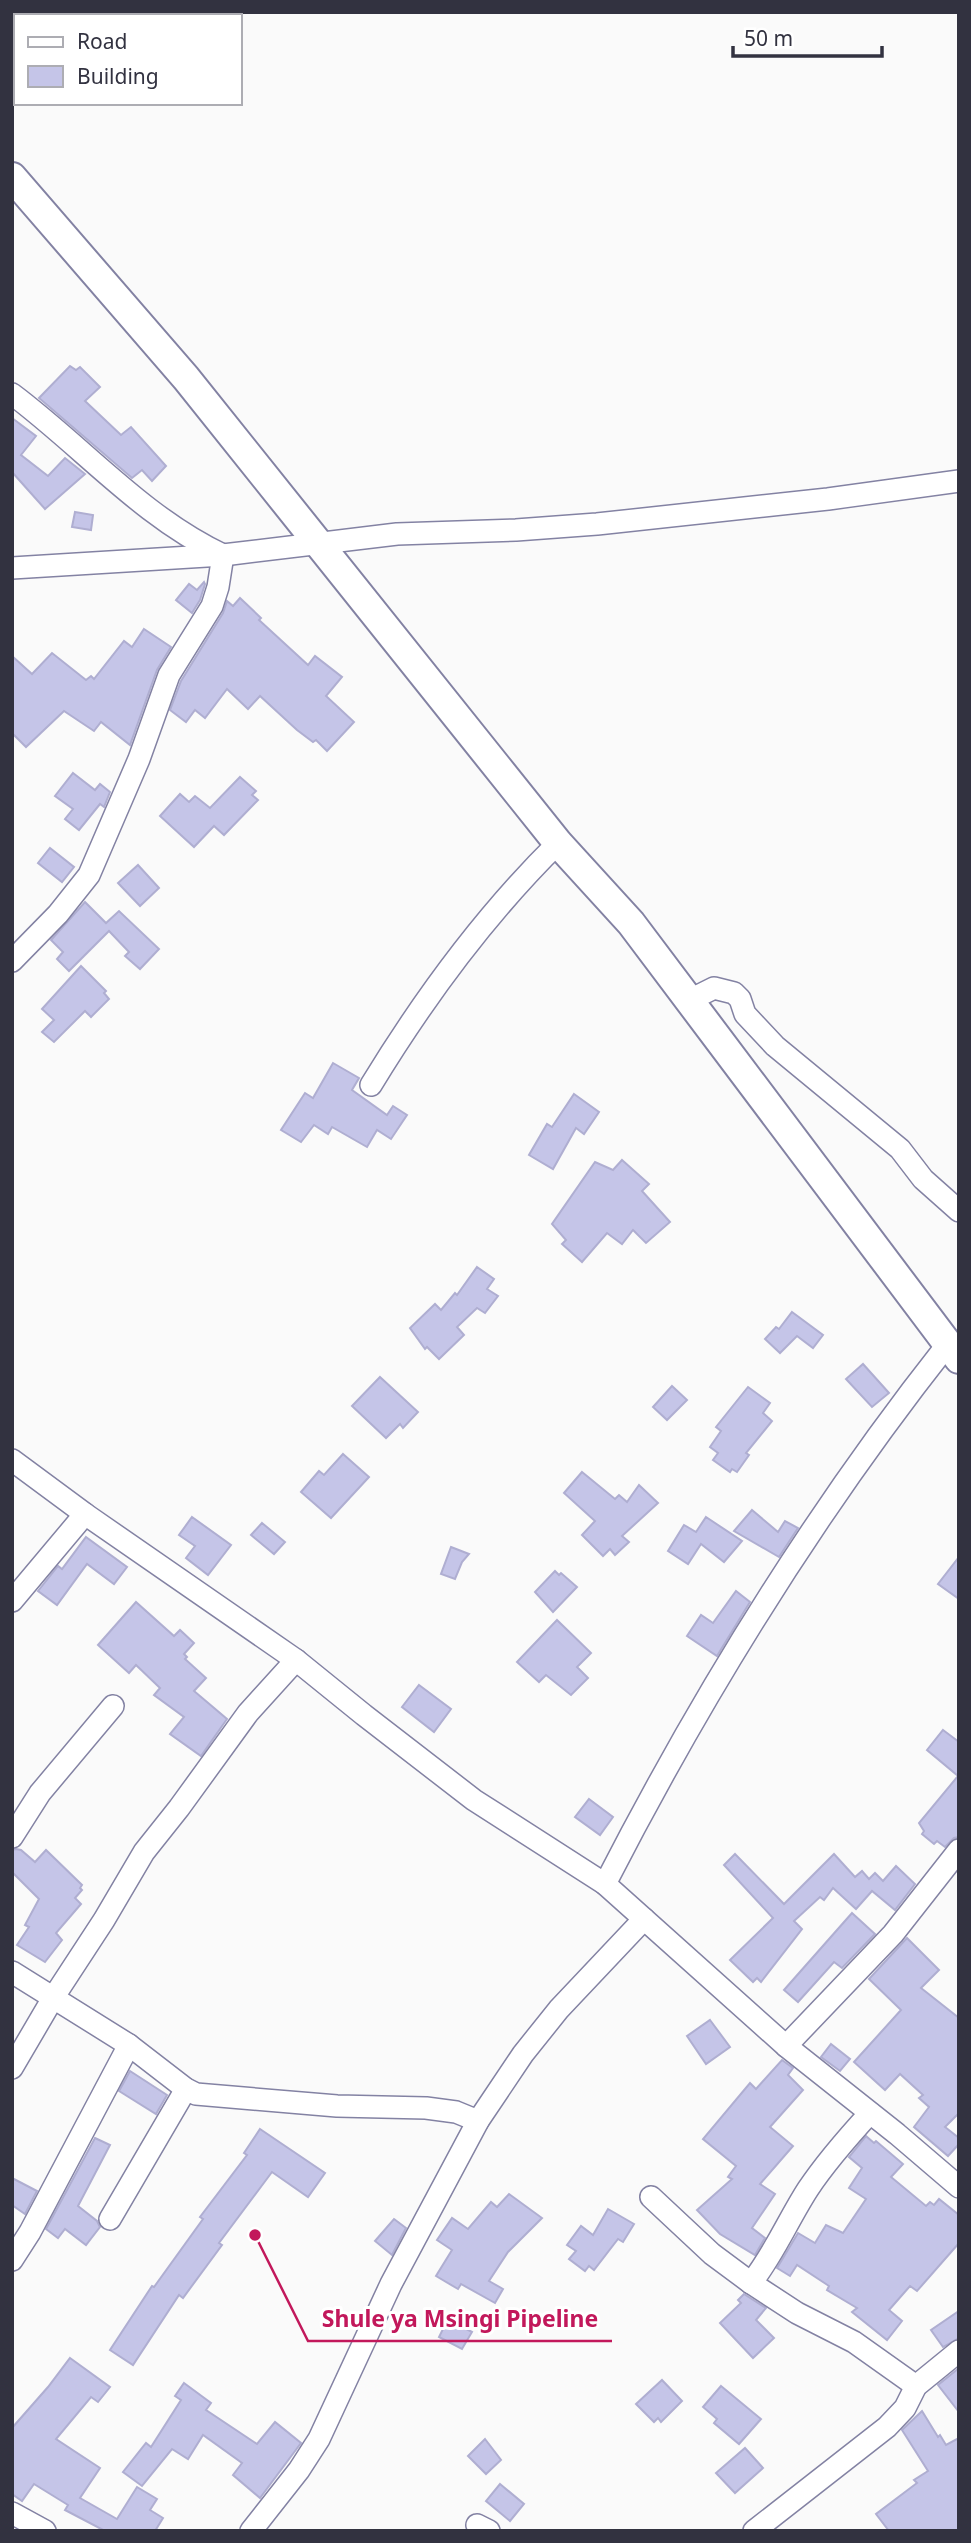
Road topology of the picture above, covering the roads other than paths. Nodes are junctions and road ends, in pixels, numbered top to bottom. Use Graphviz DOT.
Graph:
graph roads {
  1 [pos="12,177"];
  2 [pos="12,394"];
  3 [pos="959,481"];
  4 [pos="318,544"];
  5 [pos="223,555"];
  6 [pos="12,568"];
  7 [pos="558,843"];
  8 [pos="12,961"];
  9 [pos="690,1000"];
  10 [pos="371,1085"];
  11 [pos="959,1210"];
  12 [pos="953,1352"];
  13 [pos="12,1460"];
  14 [pos="85,1514"];
  15 [pos="12,1601"];
  16 [pos="296,1660"];
  17 [pos="113,1706"];
  18 [pos="12,1837"];
  19 [pos="959,1850"];
  20 [pos="605,1884"];
  21 [pos="644,1919"];
  22 [pos="12,1972"];
  23 [pos="53,1997"];
  24 [pos="129,2045"];
  25 [pos="786,2046"];
  26 [pos="12,2068"];
  27 [pos="186,2089"];
  28 [pos="870,2113"];
  29 [pos="478,2121"];
  30 [pos="959,2188"];
  31 [pos="651,2197"];
  32 [pos="110,2219"];
  33 [pos="12,2260"];
  34 [pos="751,2283"];
  35 [pos="959,2351"];
  36 [pos="916,2386"];
  37 [pos="12,2513"];
  38 [pos="45,2531"];
  39 [pos="251,2531"];
  40 [pos="754,2531"];
  1 -- 4 [label="main road"];
  2 -- 5 [label="street"];
  3 -- 4 [label="street"];
  4 -- 5 [label="street"];
  4 -- 7 [label="main road"];
  5 -- 6 [label="street"];
  5 -- 8 [label="street"];
  7 -- 9 [label="main road"];
  7 -- 10 [label="street"];
  9 -- 11 [label="street"];
  9 -- 12 [label="main road"];
  12 -- 20 [label="street"];
  13 -- 14 [label="street"];
  14 -- 15 [label="street"];
  14 -- 16 [label="street"];
  16 -- 20 [label="street"];
  16 -- 23 [label="street"];
  17 -- 18 [label="street"];
  19 -- 25 [label="street"];
  20 -- 21 [label="street"];
  21 -- 25 [label="street"];
  21 -- 29 [label="street"];
  22 -- 23 [label="street"];
  23 -- 24 [label="street"];
  23 -- 26 [label="street"];
  24 -- 27 [label="street"];
  24 -- 33 [label="street"];
  25 -- 28 [label="street"];
  27 -- 29 [label="street"];
  27 -- 32 [label="street"];
  28 -- 30 [label="street"];
  28 -- 34 [label="street"];
  29 -- 39 [label="street"];
  31 -- 34 [label="street"];
  34 -- 36 [label="street"];
  35 -- 36 [label="street"];
  36 -- 40 [label="street"];
  37 -- 38 [label="street"];
}
